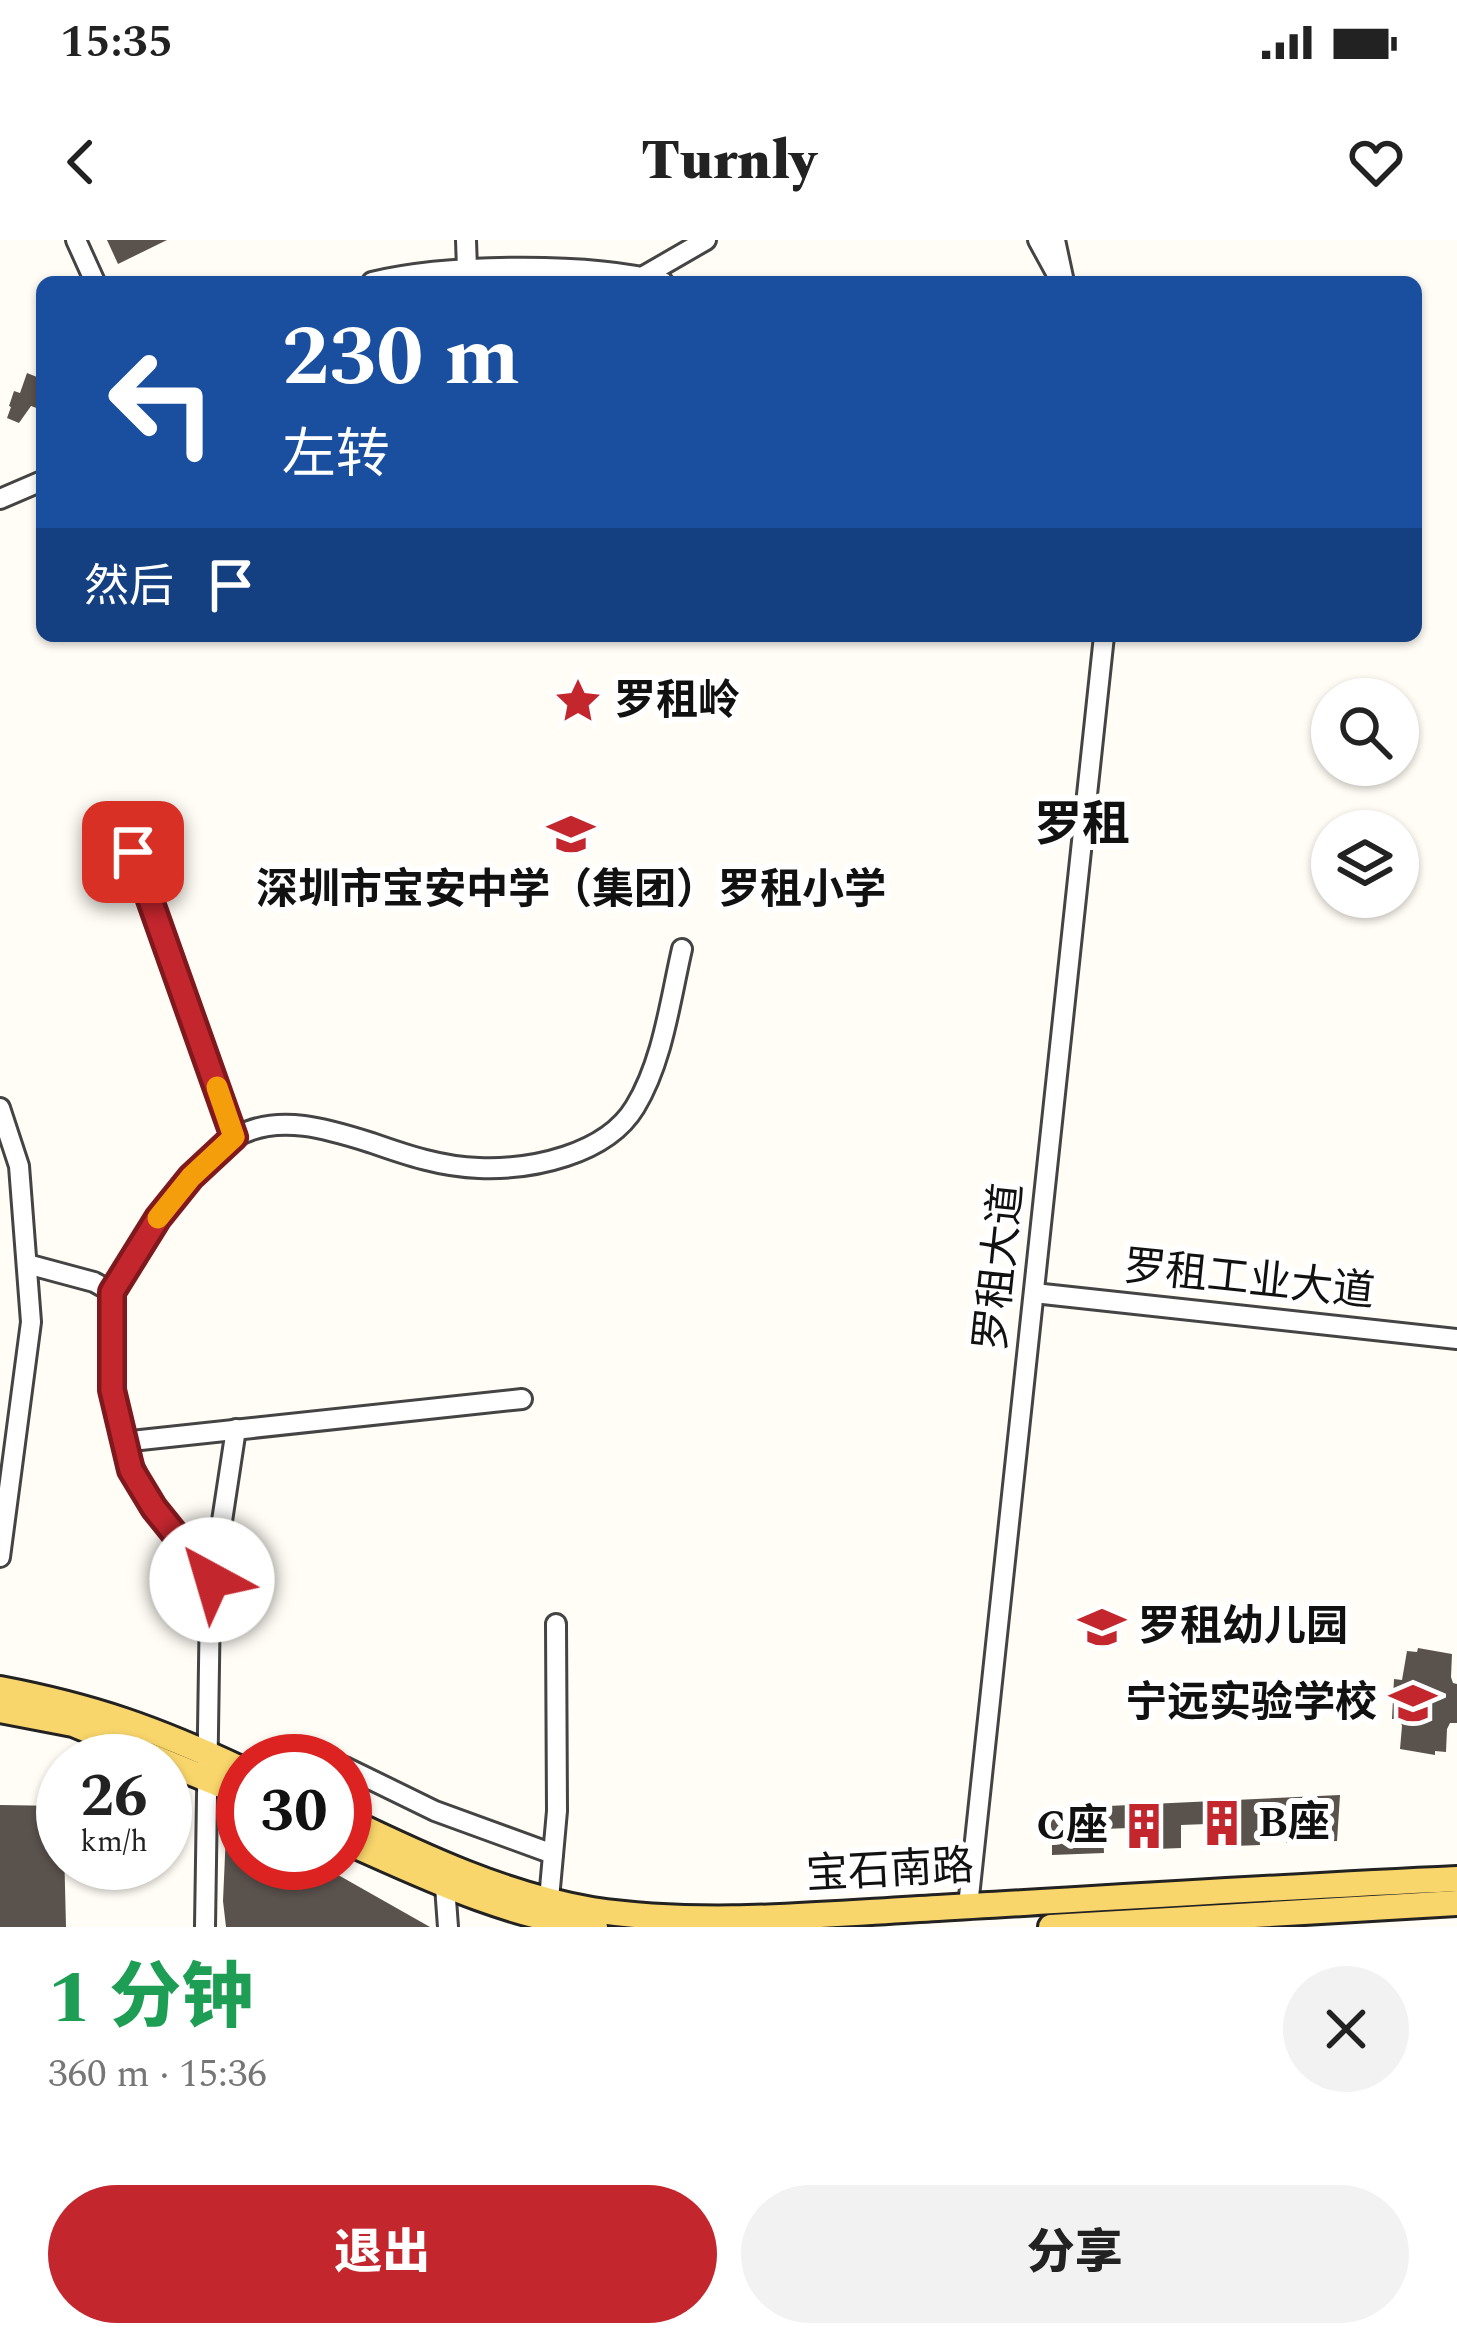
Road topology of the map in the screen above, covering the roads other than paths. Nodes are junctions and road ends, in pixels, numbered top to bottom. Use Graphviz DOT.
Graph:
graph roads {
  1 [pos="76,240"];
  2 [pos="466,240"];
  3 [pos="706,240"];
  4 [pos="1038,240"];
  5 [pos="1055,240"];
  6 [pos="467,269"];
  7 [pos="92,276"];
  8 [pos="416,276"];
  9 [pos="635,276"];
  10 [pos="644,276"];
  11 [pos="1059,276"];
  12 [pos="1062,276"];
  13 [pos="36,484"];
  14 [pos="0,499"];
  15 [pos="1103,642"];
  16 [pos="133,852"];
  17 [pos="682,949"];
  18 [pos="0,1108"];
  19 [pos="234,1137"];
  20 [pos="27,1264"];
  21 [pos="112,1292"];
  22 [pos="1034,1293"];
  23 [pos="1457,1339"];
  24 [pos="522,1399"];
  25 [pos="236,1429"];
  26 [pos="122,1442"];
  27 [pos="0,1557"];
  28 [pos="212,1580"];
  29 [pos="556,1624"];
  30 [pos="0,1689"];
  31 [pos="0,1710"];
  32 [pos="209,1766"];
  33 [pos="216,1767"];
  34 [pos="216,1772"];
  35 [pos="372,1780"];
  36 [pos="372,1832"];
  37 [pos="372,1853"];
  38 [pos="553,1854"];
  39 [pos="1457,1879"];
  40 [pos="1376,1882"];
  41 [pos="445,1886"];
  42 [pos="549,1899"];
  43 [pos="1457,1903"];
  44 [pos="968,1906"];
  45 [pos="1386,1917"];
  46 [pos="206,1927"];
  47 [pos="448,1927"];
  48 [pos="595,1927"];
  49 [pos="1051,1927"];
  1 -- 7 [label="street"];
  2 -- 6 [label="street"];
  3 -- 10 [label="street"];
  4 -- 11 [label="street"];
  5 -- 12 [label="street"];
  6 -- 8 [label="street"];
  6 -- 9 [label="street"];
  13 -- 14 [label="street"];
  15 -- 22 [label="street, 罗租大道"];
  16 -- 19 [label="street"];
  17 -- 19 [label="street"];
  18 -- 20 [label="street"];
  19 -- 21 [label="street"];
  20 -- 21 [label="street"];
  20 -- 27 [label="street"];
  21 -- 26 [label="street"];
  22 -- 23 [label="street, 罗租工业大道"];
  22 -- 44 [label="street, 罗租大道"];
  24 -- 25 [label="street"];
  25 -- 26 [label="street"];
  25 -- 28 [label="street"];
  26 -- 28 [label="street"];
  28 -- 32 [label="street"];
  29 -- 38 [label="street"];
  30 -- 32 [label="main road"];
  31 -- 32 [label="main road"];
  32 -- 33 [label="main road"];
  32 -- 34 [label="main road"];
  32 -- 46 [label="street"];
  35 -- 38 [label="street"];
  36 -- 42 [label="main road, 宝石南路"];
  37 -- 41 [label="main road"];
  38 -- 42 [label="street"];
  39 -- 40 [label="main road, 宝石南路"];
  40 -- 44 [label="main road, 宝石南路"];
  40 -- 45 [label="street"];
  41 -- 47 [label="street"];
  41 -- 48 [label="main road"];
  42 -- 44 [label="main road, 宝石南路"];
  43 -- 45 [label="main road"];
  45 -- 49 [label="main road"];
}
